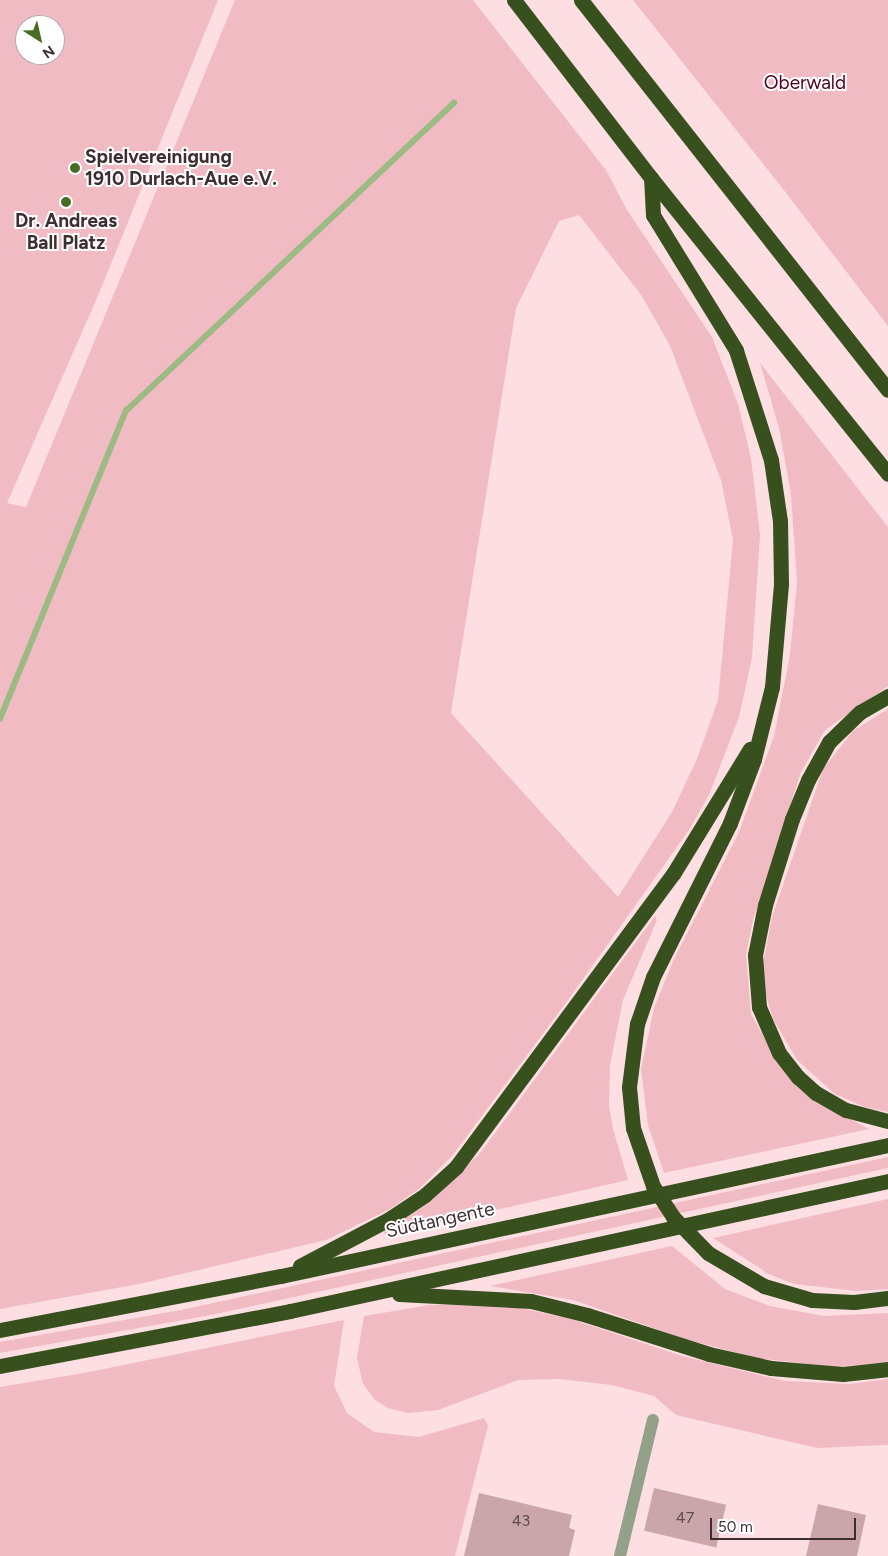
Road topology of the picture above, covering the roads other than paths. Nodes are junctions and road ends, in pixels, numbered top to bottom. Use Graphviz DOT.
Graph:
graph roads {
  1 [pos="514,0"];
  2 [pos="581,0"];
  3 [pos="651,178"];
  4 [pos="888,390"];
  5 [pos="888,474"];
  6 [pos="888,696"];
  7 [pos="760,732"];
  8 [pos="888,1121"];
  9 [pos="888,1145"];
  10 [pos="888,1181"];
  11 [pos="281,1276"];
  12 [pos="372,1293"];
  13 [pos="888,1298"];
  14 [pos="0,1330"];
  15 [pos="0,1366"];
  16 [pos="888,1369"];
  17 [pos="653,1420"];
  18 [pos="620,1556"];
  1 -- 3 [label="highway"];
  2 -- 4 [label="highway"];
  3 -- 5 [label="highway"];
  3 -- 7 [label="highway"];
  6 -- 8 [label="highway"];
  7 -- 11 [label="highway"];
  7 -- 13 [label="highway, bridge"];
  9 -- 11 [label="highway, Südtangente"];
  10 -- 12 [label="highway"];
  11 -- 14 [label="highway, Südtangente"];
  12 -- 15 [label="highway"];
  12 -- 16 [label="highway"];
  17 -- 18 [label="street"];
}
